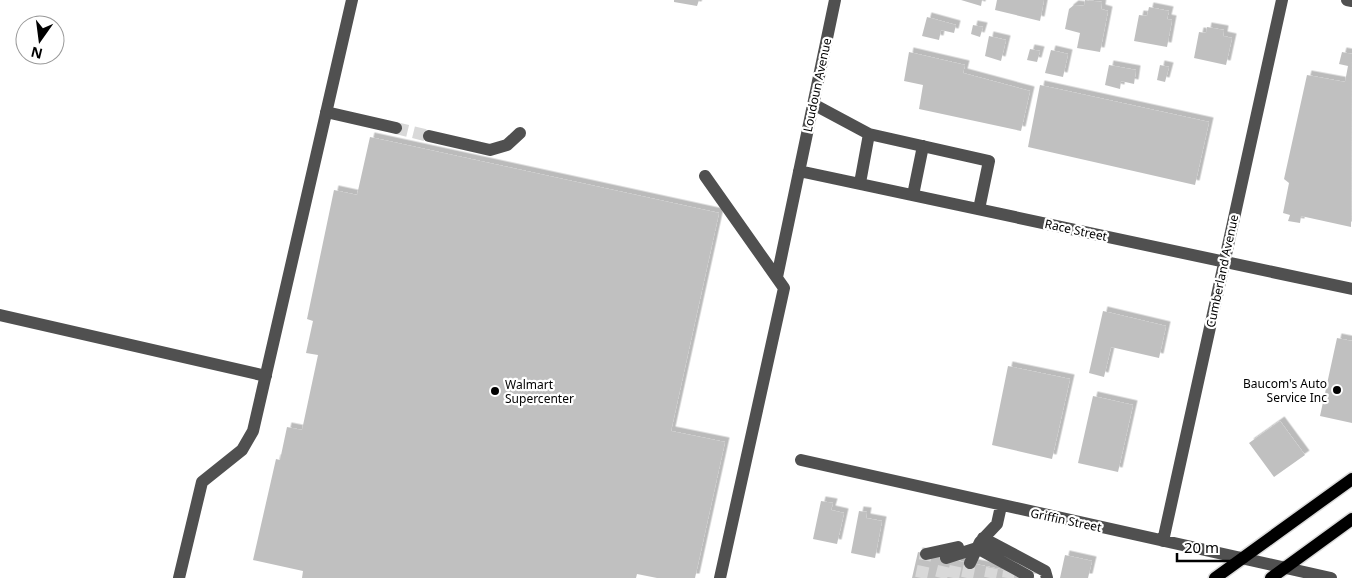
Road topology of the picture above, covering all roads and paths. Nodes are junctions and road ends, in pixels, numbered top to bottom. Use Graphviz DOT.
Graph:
graph roads {
  1 [pos="352,0"];
  2 [pos="835,0"];
  3 [pos="1282,0"];
  4 [pos="1347,0"];
  5 [pos="1352,1"];
  6 [pos="813,104"];
  7 [pos="326,112"];
  8 [pos="396,128"];
  9 [pos="520,133"];
  10 [pos="869,134"];
  11 [pos="429,136"];
  12 [pos="923,146"];
  13 [pos="799,171"];
  14 [pos="705,176"];
  15 [pos="860,184"];
  16 [pos="913,195"];
  17 [pos="979,209"];
  18 [pos="1224,261"];
  19 [pos="777,277"];
  20 [pos="1352,289"];
  21 [pos="0,315"];
  22 [pos="266,376"];
  23 [pos="801,460"];
  24 [pos="1352,479"];
  25 [pos="1002,506"];
  26 [pos="1352,519"];
  27 [pos="1163,541"];
  28 [pos="980,543"];
  29 [pos="926,554"];
  30 [pos="951,559"];
  31 [pos="1242,559"];
  32 [pos="970,563"];
  33 [pos="992,568"];
  34 [pos="1284,568"];
  35 [pos="1009,571"];
  36 [pos="1028,576"];
  37 [pos="179,578"];
  38 [pos="720,578"];
  39 [pos="1047,578"];
  40 [pos="1215,578"];
  41 [pos="1271,578"];
  42 [pos="1330,578"];
  1 -- 7 [label="street"];
  2 -- 6 [label="street, Loudoun Avenue"];
  3 -- 18 [label="street, Cumberland Avenue"];
  4 -- 5 [label="street"];
  6 -- 10 [label="street"];
  6 -- 13 [label="street, Loudoun Avenue"];
  7 -- 8 [label="street"];
  7 -- 22 [label="street"];
  9 -- 11 [label="street"];
  10 -- 12 [label="street"];
  10 -- 15 [label="street"];
  12 -- 16 [label="street"];
  12 -- 17 [label="street"];
  13 -- 15 [label="street, Race Street"];
  13 -- 19 [label="street, Loudoun Avenue"];
  14 -- 19 [label="street"];
  15 -- 16 [label="street, Race Street"];
  16 -- 17 [label="street, Race Street"];
  17 -- 18 [label="street, Race Street"];
  18 -- 20 [label="street, Race Street"];
  18 -- 27 [label="street, Cumberland Avenue"];
  19 -- 38 [label="street"];
  21 -- 22 [label="street"];
  22 -- 37 [label="street"];
  23 -- 25 [label="street, Griffin Street"];
  24 -- 31 [label="main road"];
  25 -- 27 [label="street, Griffin Street"];
  25 -- 28 [label="street"];
  26 -- 34 [label="main road"];
  27 -- 31 [label="street, Griffin Street"];
  28 -- 29 [label="street"];
  28 -- 30 [label="street"];
  28 -- 32 [label="street"];
  28 -- 33 [label="street"];
  28 -- 35 [label="street"];
  28 -- 36 [label="street"];
  28 -- 39 [label="street"];
  31 -- 34 [label="street, Griffin Street"];
  31 -- 40 [label="main road"];
  34 -- 41 [label="main road"];
  34 -- 42 [label="street, Griffin Street"];
}
